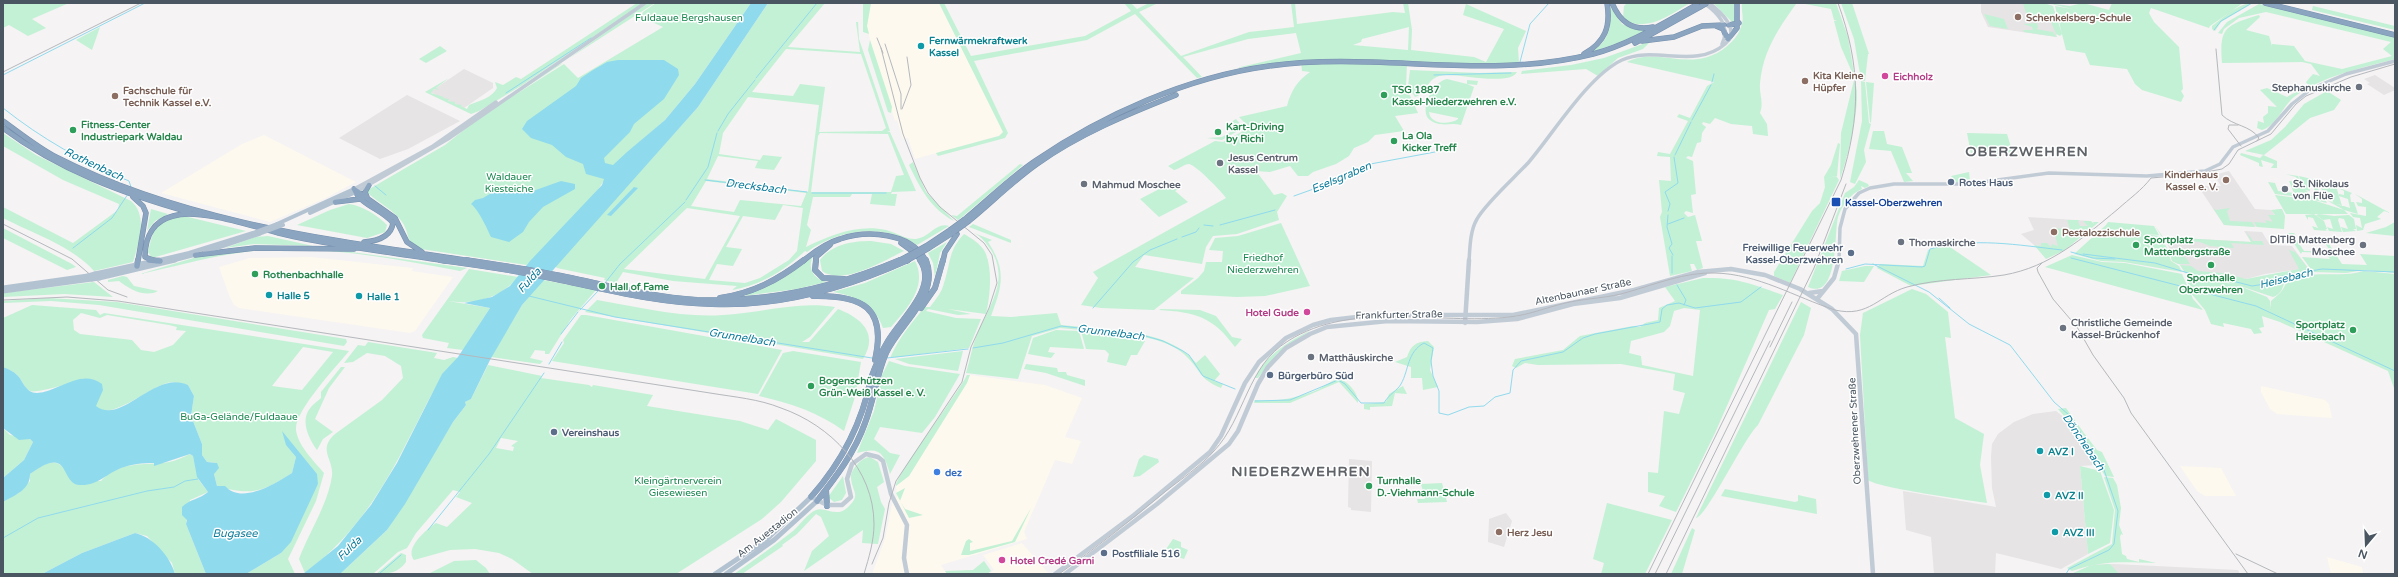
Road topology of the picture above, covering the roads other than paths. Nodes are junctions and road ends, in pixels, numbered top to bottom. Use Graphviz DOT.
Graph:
graph roads {
  1 [pos="645,3"];
  2 [pos="1607,3"];
  3 [pos="1612,3"];
  4 [pos="1708,3"];
  5 [pos="1738,3"];
  6 [pos="2265,3"];
  7 [pos="1700,4"];
  8 [pos="2276,4"];
  9 [pos="1739,23"];
  10 [pos="1662,24"];
  11 [pos="1727,25"];
  12 [pos="1705,26"];
  13 [pos="2395,32"];
  14 [pos="2395,35"];
  15 [pos="1727,38"];
  16 [pos="1635,42"];
  17 [pos="1574,59"];
  18 [pos="2395,61"];
  19 [pos="1531,67"];
  20 [pos="522,87"];
  21 [pos="3,121"];
  22 [pos="3,128"];
  23 [pos="369,185"];
  24 [pos="355,191"];
  25 [pos="129,192"];
  26 [pos="367,198"];
  27 [pos="361,199"];
  28 [pos="335,202"];
  29 [pos="215,219"];
  30 [pos="967,220"];
  31 [pos="954,232"];
  32 [pos="335,239"];
  33 [pos="378,251"];
  34 [pos="195,255"];
  35 [pos="430,255"];
  36 [pos="907,258"];
  37 [pos="160,261"];
  38 [pos="466,262"];
  39 [pos="137,266"];
  40 [pos="1713,270"];
  41 [pos="93,277"];
  42 [pos="857,277"];
  43 [pos="3,288"];
  44 [pos="618,290"];
  45 [pos="3,291"];
  46 [pos="1804,292"];
  47 [pos="1824,292"];
  48 [pos="796,297"];
  49 [pos="1817,298"];
  50 [pos="701,300"];
  51 [pos="1823,302"];
  52 [pos="1466,304"];
  53 [pos="1455,314"];
  54 [pos="1466,315"];
  55 [pos="1326,321"];
  56 [pos="906,323"];
  57 [pos="1465,323"];
  58 [pos="1327,327"];
  59 [pos="882,352"];
  60 [pos="877,364"];
  61 [pos="826,489"];
  62 [pos="811,498"];
  63 [pos="1152,500"];
  64 [pos="817,501"];
  65 [pos="1157,504"];
  66 [pos="827,506"];
  67 [pos="1136,517"];
  68 [pos="716,574"];
  69 [pos="726,574"];
  70 [pos="907,574"];
  71 [pos="1055,574"];
  72 [pos="1064,574"];
  73 [pos="1873,574"];
  1 -- 20 [label="main road"];
  2 -- 17 [label="highway"];
  3 -- 10 [label="highway"];
  4 -- 7 [label="highway, bridge"];
  4 -- 11 [label="main road"];
  5 -- 9 [label="highway"];
  6 -- 8 [label="highway"];
  7 -- 10 [label="highway"];
  7 -- 11 [label="main road"];
  7 -- 16 [label="highway"];
  8 -- 13 [label="highway"];
  8 -- 14 [label="highway"];
  9 -- 11 [label="highway"];
  9 -- 15 [label="highway"];
  10 -- 17 [label="highway"];
  11 -- 12 [label="highway"];
  11 -- 15 [label="main road"];
  12 -- 15 [label="highway"];
  12 -- 16 [label="highway"];
  15 -- 52 [label="main road"];
  16 -- 19 [label="highway"];
  17 -- 19 [label="highway"];
  18 -- 47 [label="main road"];
  19 -- 30 [label="highway"];
  20 -- 23 [label="main road"];
  20 -- 24 [label="main road"];
  21 -- 25 [label="highway"];
  22 -- 25 [label="highway"];
  23 -- 24 [label="main road"];
  23 -- 26 [label="highway"];
  24 -- 26 [label="highway"];
  24 -- 27 [label="highway"];
  24 -- 28 [label="main road"];
  24 -- 37 [label="main road, bridge"];
  25 -- 29 [label="highway"];
  25 -- 32 [label="highway"];
  25 -- 39 [label="highway"];
  26 -- 35 [label="highway"];
  27 -- 28 [label="highway"];
  27 -- 32 [label="highway"];
  28 -- 34 [label="main road, bridge"];
  29 -- 33 [label="highway"];
  29 -- 37 [label="highway"];
  30 -- 31 [label="highway, bridge"];
  30 -- 31 [label="highway, bridge"];
  31 -- 36 [label="highway, bridge"];
  31 -- 56 [label="highway"];
  32 -- 35 [label="highway"];
  33 -- 34 [label="highway"];
  33 -- 38 [label="highway"];
  34 -- 41 [label="main road"];
  35 -- 38 [label="highway"];
  36 -- 42 [label="highway"];
  36 -- 48 [label="highway"];
  37 -- 39 [label="main road"];
  38 -- 44 [label="highway"];
  39 -- 41 [label="main road"];
  40 -- 46 [label="main road, Altenbaunaer Straße"];
  40 -- 54 [label="main road, Altenbaunaer Straße"];
  40 -- 57 [label="main road, Altenbaunaer Straße"];
  41 -- 43 [label="main road"];
  41 -- 45 [label="main road"];
  42 -- 50 [label="highway"];
  42 -- 59 [label="highway"];
  44 -- 48 [label="highway"];
  44 -- 50 [label="highway"];
  46 -- 47 [label="main road"];
  46 -- 49 [label="main road, Altenbaunaer Straße"];
  47 -- 49 [label="main road"];
  48 -- 59 [label="highway"];
  49 -- 51 [label="main road, Altenbaunaer Straße"];
  50 -- 56 [label="highway"];
  51 -- 73 [label="main road, Oberzwehrener Straße"];
  52 -- 53 [label="main road, Frankfurter Straße"];
  52 -- 54 [label="main road"];
  53 -- 54 [label="main road, Altenbaunaer Straße"];
  53 -- 55 [label="main road, Frankfurter Straße"];
  54 -- 57 [label="main road"];
  55 -- 58 [label="main road"];
  55 -- 63 [label="main road, Frankfurter Straße"];
  56 -- 59 [label="highway"];
  57 -- 58 [label="main road, Frankfurter Straße"];
  58 -- 65 [label="main road, Frankfurter Straße"];
  59 -- 60 [label="highway"];
  59 -- 60 [label="highway"];
  60 -- 61 [label="highway"];
  60 -- 62 [label="highway"];
  61 -- 64 [label="highway"];
  61 -- 66 [label="highway"];
  62 -- 64 [label="main road"];
  62 -- 68 [label="main road, Am Auestadion"];
  63 -- 65 [label="main road"];
  63 -- 67 [label="main road, Frankfurter Straße"];
  64 -- 66 [label="main road"];
  64 -- 69 [label="main road, Am Auestadion"];
  65 -- 67 [label="main road, Frankfurter Straße"];
  66 -- 70 [label="main road"];
  67 -- 71 [label="main road, Frankfurter Straße"];
  67 -- 72 [label="main road, Frankfurter Straße"];
}
